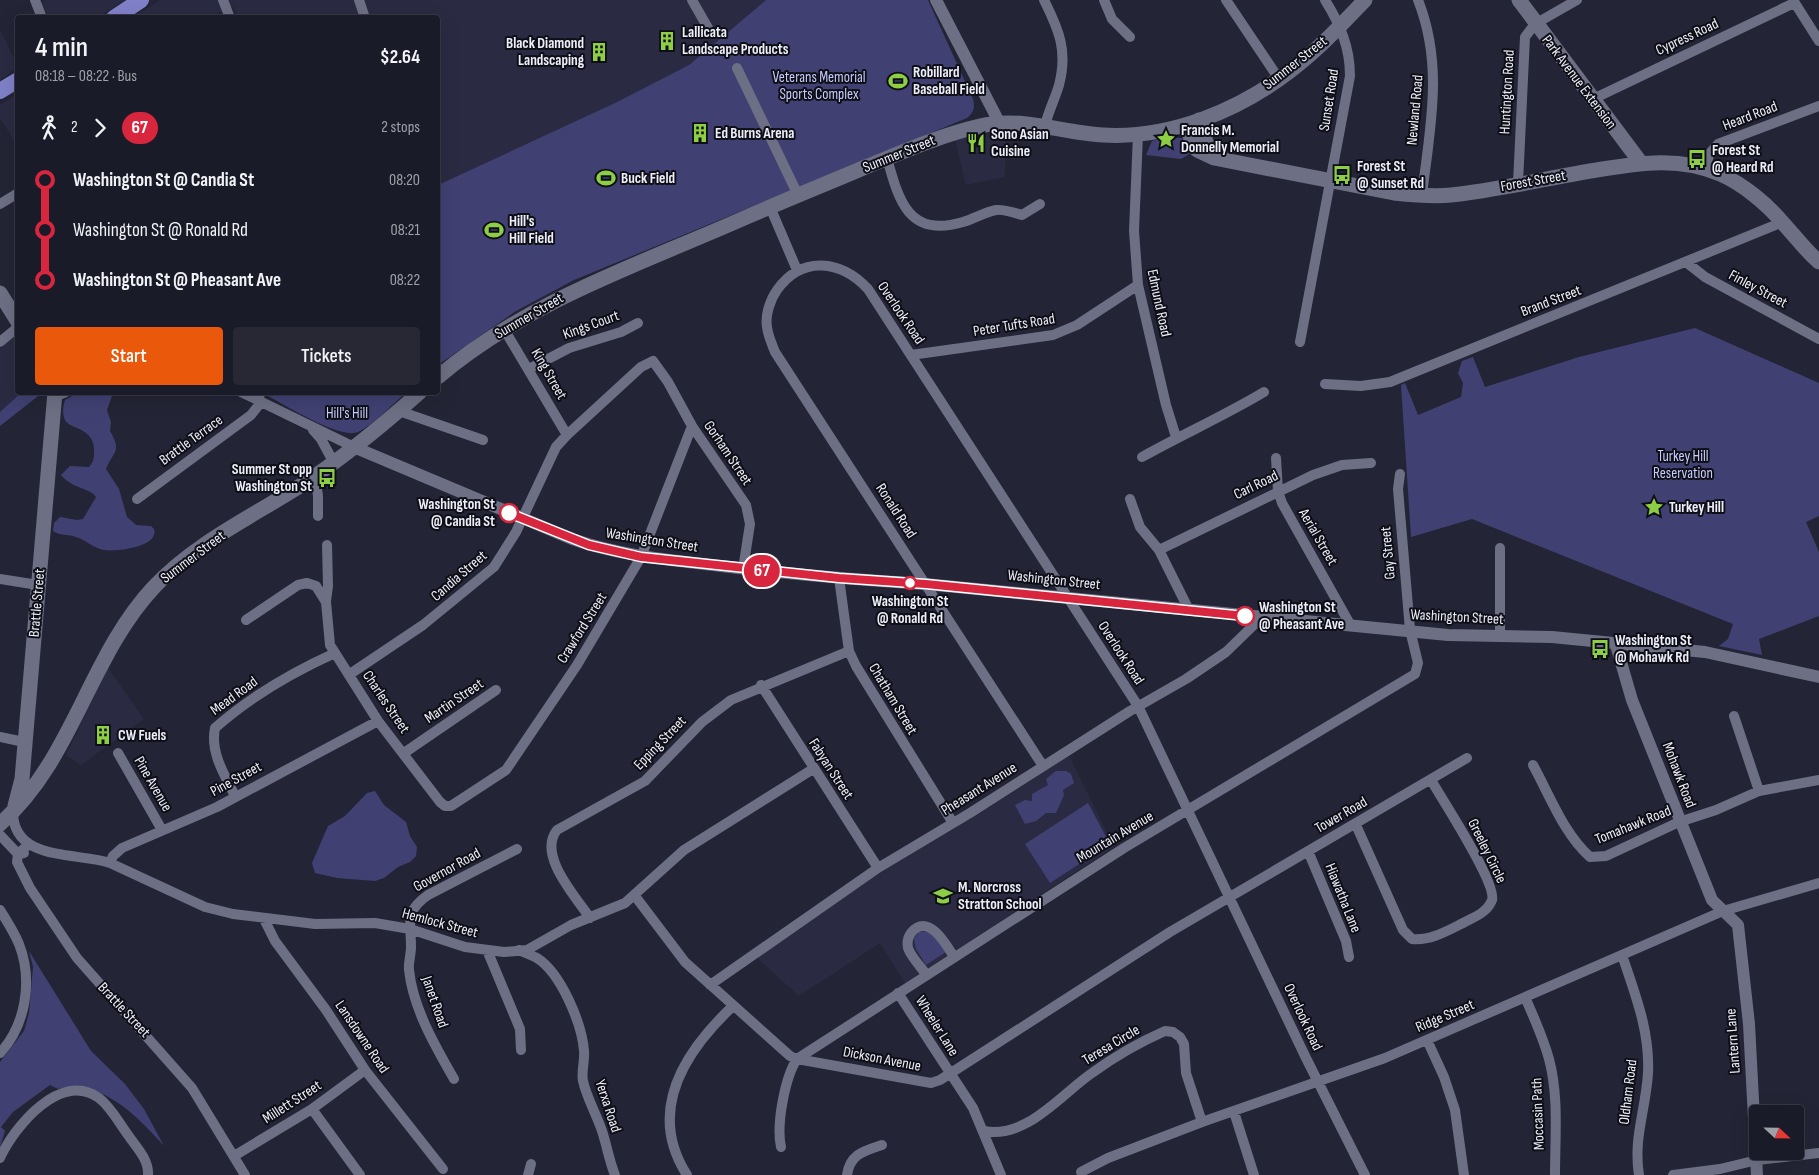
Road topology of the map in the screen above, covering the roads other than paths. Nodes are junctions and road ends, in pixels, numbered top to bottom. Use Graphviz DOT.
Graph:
graph roads {
  1 [pos="35,0"];
  2 [pos="141,0"];
  3 [pos="223,0"];
  4 [pos="359,0"];
  5 [pos="692,0"];
  6 [pos="936,0"];
  7 [pos="1044,0"];
  8 [pos="1104,0"];
  9 [pos="1226,0"];
  10 [pos="1325,0"];
  11 [pos="1365,0"];
  12 [pos="1418,0"];
  13 [pos="1519,0"];
  14 [pos="1577,0"];
  15 [pos="1793,2"];
  16 [pos="41,15"];
  17 [pos="118,15"];
  18 [pos="229,15"];
  19 [pos="365,15"];
  20 [pos="1535,24"];
  21 [pos="1340,26"];
  22 [pos="708,28"];
  23 [pos="1130,37"];
  24 [pos="1818,39"];
  25 [pos="737,68"];
  26 [pos="1279,79"];
  27 [pos="15,82"];
  28 [pos="0,91"];
  29 [pos="1593,99"];
  30 [pos="1819,106"];
  31 [pos="999,122"];
  32 [pos="1192,122"];
  33 [pos="1045,126"];
  34 [pos="1138,134"];
  35 [pos="887,158"];
  36 [pos="1641,163"];
  37 [pos="1706,169"];
  38 [pos="1330,180"];
  39 [pos="1518,183"];
  40 [pos="15,195"];
  41 [pos="798,195"];
  42 [pos="1422,195"];
  43 [pos="0,204"];
  44 [pos="1040,204"];
  45 [pos="770,207"];
  46 [pos="1783,222"];
  47 [pos="1818,260"];
  48 [pos="1686,262"];
  49 [pos="797,270"];
  50 [pos="1138,285"];
  51 [pos="3,297"];
  52 [pos="15,318"];
  53 [pos="15,323"];
  54 [pos="638,323"];
  55 [pos="504,328"];
  56 [pos="1819,339"];
  57 [pos="0,342"];
  58 [pos="1300,342"];
  59 [pos="911,355"];
  60 [pos="653,361"];
  61 [pos="529,369"];
  62 [pos="440,376"];
  63 [pos="1325,384"];
  64 [pos="1264,392"];
  65 [pos="59,395"];
  66 [pos="417,395"];
  67 [pos="259,397"];
  68 [pos="399,411"];
  69 [pos="308,426"];
  70 [pos="692,426"];
  71 [pos="567,434"];
  72 [pos="1176,437"];
  73 [pos="483,440"];
  74 [pos="356,448"];
  75 [pos="1142,456"];
  76 [pos="1276,458"];
  77 [pos="334,463"];
  78 [pos="1370,463"];
  79 [pos="1400,474"];
  80 [pos="315,476"];
  81 [pos="1278,491"];
  82 [pos="137,499"];
  83 [pos="1130,499"];
  84 [pos="318,516"];
  85 [pos="523,519"];
  86 [pos="327,545"];
  87 [pos="1500,548"];
  88 [pos="1159,550"];
  89 [pos="641,557"];
  90 [pos="743,569"];
  91 [pos="839,578"];
  92 [pos="0,579"];
  93 [pos="926,584"];
  94 [pos="38,585"];
  95 [pos="1067,598"];
  96 [pos="326,602"];
  97 [pos="1189,610"];
  98 [pos="1261,618"];
  99 [pos="246,620"];
  100 [pos="1351,626"];
  101 [pos="1410,630"];
  102 [pos="1500,636"];
  103 [pos="1616,645"];
  104 [pos="849,651"];
  105 [pos="335,653"];
  106 [pos="350,674"];
  107 [pos="1819,677"];
  108 [pos="761,686"];
  109 [pos="496,690"];
  110 [pos="1138,706"];
  111 [pos="1734,716"];
  112 [pos="378,720"];
  113 [pos="0,737"];
  114 [pos="24,742"];
  115 [pos="118,753"];
  116 [pos="404,753"];
  117 [pos="1467,758"];
  118 [pos="53,760"];
  119 [pos="1533,765"];
  120 [pos="1043,766"];
  121 [pos="812,769"];
  122 [pos="1431,780"];
  123 [pos="1819,780"];
  124 [pos="1760,791"];
  125 [pos="235,796"];
  126 [pos="446,806"];
  127 [pos="1188,811"];
  128 [pos="13,812"];
  129 [pos="1679,822"];
  130 [pos="953,823"];
  131 [pos="0,824"];
  132 [pos="1356,825"];
  133 [pos="162,830"];
  134 [pos="0,835"];
  135 [pos="28,845"];
  136 [pos="517,849"];
  137 [pos="1308,851"];
  138 [pos="47,852"];
  139 [pos="18,854"];
  140 [pos="110,863"];
  141 [pos="878,868"];
  142 [pos="1819,882"];
  143 [pos="635,896"];
  144 [pos="1230,897"];
  145 [pos="0,910"];
  146 [pos="1723,911"];
  147 [pos="590,918"];
  148 [pos="264,919"];
  149 [pos="410,928"];
  150 [pos="487,950"];
  151 [pos="519,950"];
  152 [pos="1622,955"];
  153 [pos="954,957"];
  154 [pos="1350,957"];
  155 [pos="926,974"];
  156 [pos="710,985"];
  157 [pos="898,993"];
  158 [pos="1525,998"];
  159 [pos="733,1006"];
  160 [pos="1427,1040"];
  161 [pos="520,1050"];
  162 [pos="0,1053"];
  163 [pos="798,1059"];
  164 [pos="365,1070"];
  165 [pos="950,1075"];
  166 [pos="454,1079"];
  167 [pos="1318,1083"];
  168 [pos="1754,1105"];
  169 [pos="312,1108"];
  170 [pos="1234,1112"];
  171 [pos="1202,1122"];
  172 [pos="984,1131"];
  173 [pos="882,1145"];
  174 [pos="781,1147"];
  175 [pos="1819,1153"];
  176 [pos="1804,1155"];
  177 [pos="234,1156"];
  178 [pos="0,1158"];
  179 [pos="1757,1160"];
  180 [pos="532,1164"];
  181 [pos="442,1169"];
  182 [pos="1081,1172"];
  183 [pos="148,1175"];
  184 [pos="245,1175"];
  185 [pos="360,1175"];
  186 [pos="528,1175"];
  187 [pos="615,1175"];
  188 [pos="687,1175"];
  189 [pos="847,1175"];
  190 [pos="1001,1175"];
  191 [pos="1254,1175"];
  192 [pos="1365,1175"];
  193 [pos="1464,1175"];
  194 [pos="1554,1175"];
  195 [pos="1639,1175"];
  196 [pos="1673,1175"];
  197 [pos="1757,1175"];
  1 -- 16 [label="street"];
  2 -- 17 [label="main road"];
  3 -- 18 [label="street"];
  4 -- 19 [label="street"];
  5 -- 22 [label="street"];
  6 -- 31 [label="street"];
  7 -- 33 [label="street"];
  8 -- 23 [label="street"];
  9 -- 26 [label="street"];
  10 -- 21 [label="street, Sunset Road"];
  11 -- 21 [label="main road, Summer Street"];
  12 -- 42 [label="street, Newland Road"];
  13 -- 20 [label="main road, Park Avenue Extension"];
  14 -- 20 [label="street"];
  15 -- 24 [label="street"];
  15 -- 29 [label="street, Cypress Road"];
  20 -- 29 [label="main road, Park Avenue Extension"];
  20 -- 39 [label="street, Huntington Road"];
  21 -- 26 [label="main road, Summer Street"];
  21 -- 38 [label="street, Sunset Road"];
  25 -- 41 [label="street"];
  26 -- 32 [label="main road, Summer Street"];
  27 -- 28 [label="main road"];
  29 -- 36 [label="main road, Park Avenue Extension"];
  30 -- 37 [label="street, Heard Road"];
  31 -- 33 [label="main road, Summer Street"];
  31 -- 35 [label="main road, Summer Street"];
  32 -- 34 [label="main road, Summer Street"];
  32 -- 38 [label="main road, Forest Street"];
  33 -- 34 [label="main road, Summer Street"];
  34 -- 50 [label="street, Edmund Road"];
  35 -- 41 [label="main road, Summer Street"];
  35 -- 44 [label="street"];
  36 -- 37 [label="main road, Forest Street"];
  36 -- 39 [label="main road, Forest Street"];
  37 -- 46 [label="main road, Forest Street"];
  38 -- 42 [label="main road, Forest Street"];
  38 -- 58 [label="street"];
  39 -- 42 [label="main road, Forest Street"];
  40 -- 43 [label="street"];
  41 -- 45 [label="main road, Summer Street"];
  45 -- 49 [label="street"];
  45 -- 55 [label="main road, Summer Street"];
  46 -- 47 [label="main road, Forest Street"];
  46 -- 48 [label="street, Brand Street"];
  48 -- 56 [label="street, Finley Street"];
  48 -- 63 [label="street, Brand Street"];
  49 -- 59 [label="street, Overlook Road"];
  49 -- 93 [label="street, Ronald Road"];
  50 -- 59 [label="street, Peter Tufts Road"];
  50 -- 72 [label="street, Edmund Road"];
  51 -- 52 [label="main road"];
  53 -- 57 [label="street"];
  54 -- 61 [label="street, Kings Court"];
  55 -- 61 [label="street, King Street"];
  55 -- 62 [label="main road, Summer Street"];
  59 -- 95 [label="street, Overlook Road"];
  60 -- 70 [label="street, Gorham Street"];
  60 -- 71 [label="street, Candia Street"];
  61 -- 71 [label="street, King Street"];
  64 -- 72 [label="street"];
  65 -- 94 [label="main road, Brattle Street"];
  66 -- 68 [label="main road, Summer Street"];
  67 -- 69 [label="street, Washington Street"];
  67 -- 82 [label="street, Brattle Terrace"];
  68 -- 73 [label="street"];
  68 -- 74 [label="main road, Summer Street"];
  69 -- 74 [label="street, Washington Street"];
  69 -- 77 [label="street, Washington Street"];
  70 -- 89 [label="street, Crawford Street"];
  70 -- 90 [label="street, Gorham Street"];
  71 -- 85 [label="street, Candia Street"];
  72 -- 75 [label="street"];
  74 -- 77 [label="main road, Summer Street"];
  74 -- 85 [label="street, Washington Street"];
  76 -- 81 [label="street, Aerial Street"];
  77 -- 80 [label="main road, Summer Street"];
  78 -- 81 [label="street, Carl Road"];
  79 -- 101 [label="street, Gay Street"];
  80 -- 84 [label="street"];
  80 -- 118 [label="main road, Summer Street"];
  81 -- 88 [label="street, Carl Road"];
  81 -- 100 [label="street, Aerial Street"];
  83 -- 88 [label="street"];
  85 -- 89 [label="street, Washington Street"];
  85 -- 106 [label="street, Candia Street"];
  86 -- 96 [label="street, Charles Street"];
  87 -- 102 [label="street"];
  88 -- 97 [label="street"];
  89 -- 90 [label="street, Washington Street"];
  89 -- 126 [label="street, Crawford Street"];
  90 -- 91 [label="street, Washington Street"];
  91 -- 93 [label="street, Washington Street"];
  91 -- 104 [label="street, Chatham Street"];
  92 -- 94 [label="street"];
  93 -- 95 [label="street, Washington Street"];
  93 -- 120 [label="street, Ronald Road"];
  94 -- 114 [label="main road, Brattle Street"];
  95 -- 97 [label="street, Washington Street"];
  95 -- 110 [label="street, Overlook Road"];
  96 -- 99 [label="street"];
  96 -- 105 [label="street, Charles Street"];
  97 -- 98 [label="street, Washington Street"];
  98 -- 100 [label="street, Washington Street"];
  98 -- 110 [label="street, Pheasant Avenue"];
  100 -- 101 [label="street, Washington Street"];
  101 -- 102 [label="street, Washington Street"];
  101 -- 127 [label="street, Mountain Avenue"];
  102 -- 103 [label="street, Washington Street"];
  103 -- 107 [label="street, Washington Street"];
  103 -- 129 [label="street, Mohawk Road"];
  104 -- 108 [label="street, Epping Street"];
  104 -- 130 [label="street, Chatham Street"];
  105 -- 106 [label="street, Charles Street"];
  105 -- 125 [label="street, Mead Road"];
  106 -- 112 [label="street, Charles Street"];
  108 -- 121 [label="street, Fabyan Street"];
  108 -- 147 [label="street, Epping Street"];
  109 -- 116 [label="street, Martin Street"];
  110 -- 120 [label="street, Pheasant Avenue"];
  110 -- 127 [label="street, Overlook Road"];
  111 -- 124 [label="street"];
  112 -- 116 [label="street, Charles Street"];
  112 -- 125 [label="street, Pine Street"];
  113 -- 114 [label="street"];
  114 -- 118 [label="main road"];
  114 -- 128 [label="main road, Brattle Street"];
  115 -- 133 [label="street, Pine Avenue"];
  116 -- 126 [label="street, Charles Street"];
  117 -- 122 [label="street, Tower Road"];
  118 -- 128 [label="main road, Summer Street"];
  119 -- 129 [label="street, Tomahawk Road"];
  120 -- 130 [label="street, Pheasant Avenue"];
  121 -- 141 [label="street, Fabyan Street"];
  121 -- 143 [label="street, Hemlock Street"];
  122 -- 132 [label="street, Tower Road"];
  122 -- 132 [label="street, Greeley Circle"];
  123 -- 124 [label="street, Tomahawk Road"];
  124 -- 129 [label="street, Tomahawk Road"];
  125 -- 133 [label="street, Pine Street"];
  127 -- 144 [label="street, Overlook Road"];
  127 -- 153 [label="street, Mountain Avenue"];
  128 -- 131 [label="main road, Summer Street"];
  128 -- 135 [label="street"];
  129 -- 146 [label="street, Mohawk Road"];
  130 -- 141 [label="street, Pheasant Avenue"];
  132 -- 137 [label="street, Tower Road"];
  133 -- 140 [label="street, Pine Street"];
  134 -- 139 [label="street"];
  135 -- 138 [label="street, Hemlock Street"];
  135 -- 139 [label="street"];
  136 -- 149 [label="street, Governor Road"];
  137 -- 144 [label="street, Tower Road"];
  137 -- 154 [label="street, Hiawatha Lane"];
  138 -- 139 [label="street, Hemlock Street"];
  138 -- 140 [label="street, Hemlock Street"];
  139 -- 177 [label="street, Brattle Street"];
  140 -- 148 [label="street, Hemlock Street"];
  141 -- 156 [label="street, Pheasant Avenue"];
  142 -- 146 [label="street, Ridge Street"];
  143 -- 147 [label="street, Hemlock Street"];
  143 -- 156 [label="street, Dickson Avenue"];
  144 -- 165 [label="street, Dickson Avenue"];
  144 -- 167 [label="street, Overlook Road"];
  145 -- 162 [label="street"];
  146 -- 152 [label="street, Ridge Street"];
  146 -- 168 [label="street, Lantern Lane"];
  147 -- 151 [label="street, Hemlock Street"];
  148 -- 149 [label="street, Hemlock Street"];
  148 -- 164 [label="street, Lansdowne Road"];
  149 -- 150 [label="street, Hemlock Street"];
  149 -- 166 [label="street, Janet Road"];
  150 -- 151 [label="street, Hemlock Street"];
  150 -- 161 [label="street"];
  151 -- 187 [label="street, Yerxa Road"];
  152 -- 158 [label="street, Ridge Street"];
  152 -- 195 [label="street, Oldham Road"];
  153 -- 155 [label="street, Mountain Avenue"];
  153 -- 155 [label="street"];
  155 -- 157 [label="street, Mountain Avenue"];
  156 -- 159 [label="street, Dickson Avenue"];
  157 -- 163 [label="street, Mountain Avenue"];
  157 -- 165 [label="street, Wheeler Lane"];
  158 -- 160 [label="street, Ridge Street"];
  158 -- 194 [label="street, Moccasin Path"];
  159 -- 163 [label="street, Dickson Avenue"];
  159 -- 188 [label="street"];
  160 -- 167 [label="street, Ridge Street"];
  160 -- 193 [label="street"];
  163 -- 165 [label="street, Dickson Avenue"];
  163 -- 174 [label="street"];
  164 -- 169 [label="street, Millett Street"];
  164 -- 181 [label="street, Lansdowne Road"];
  165 -- 172 [label="street, Wheeler Lane"];
  167 -- 170 [label="street, Ridge Street"];
  167 -- 192 [label="street, Overlook Road"];
  169 -- 177 [label="street, Millett Street"];
  169 -- 185 [label="street"];
  170 -- 171 [label="street, Ridge Street"];
  170 -- 191 [label="street"];
  171 -- 172 [label="street, Teresa Circle"];
  171 -- 182 [label="street, Ridge Street"];
  172 -- 190 [label="street, Wheeler Lane"];
  173 -- 189 [label="street"];
  175 -- 176 [label="street"];
  177 -- 184 [label="street, Brattle Street"];
  178 -- 183 [label="street"];
  179 -- 196 [label="street"];
  179 -- 197 [label="street, Lantern Lane"];
  180 -- 186 [label="street"];
}
